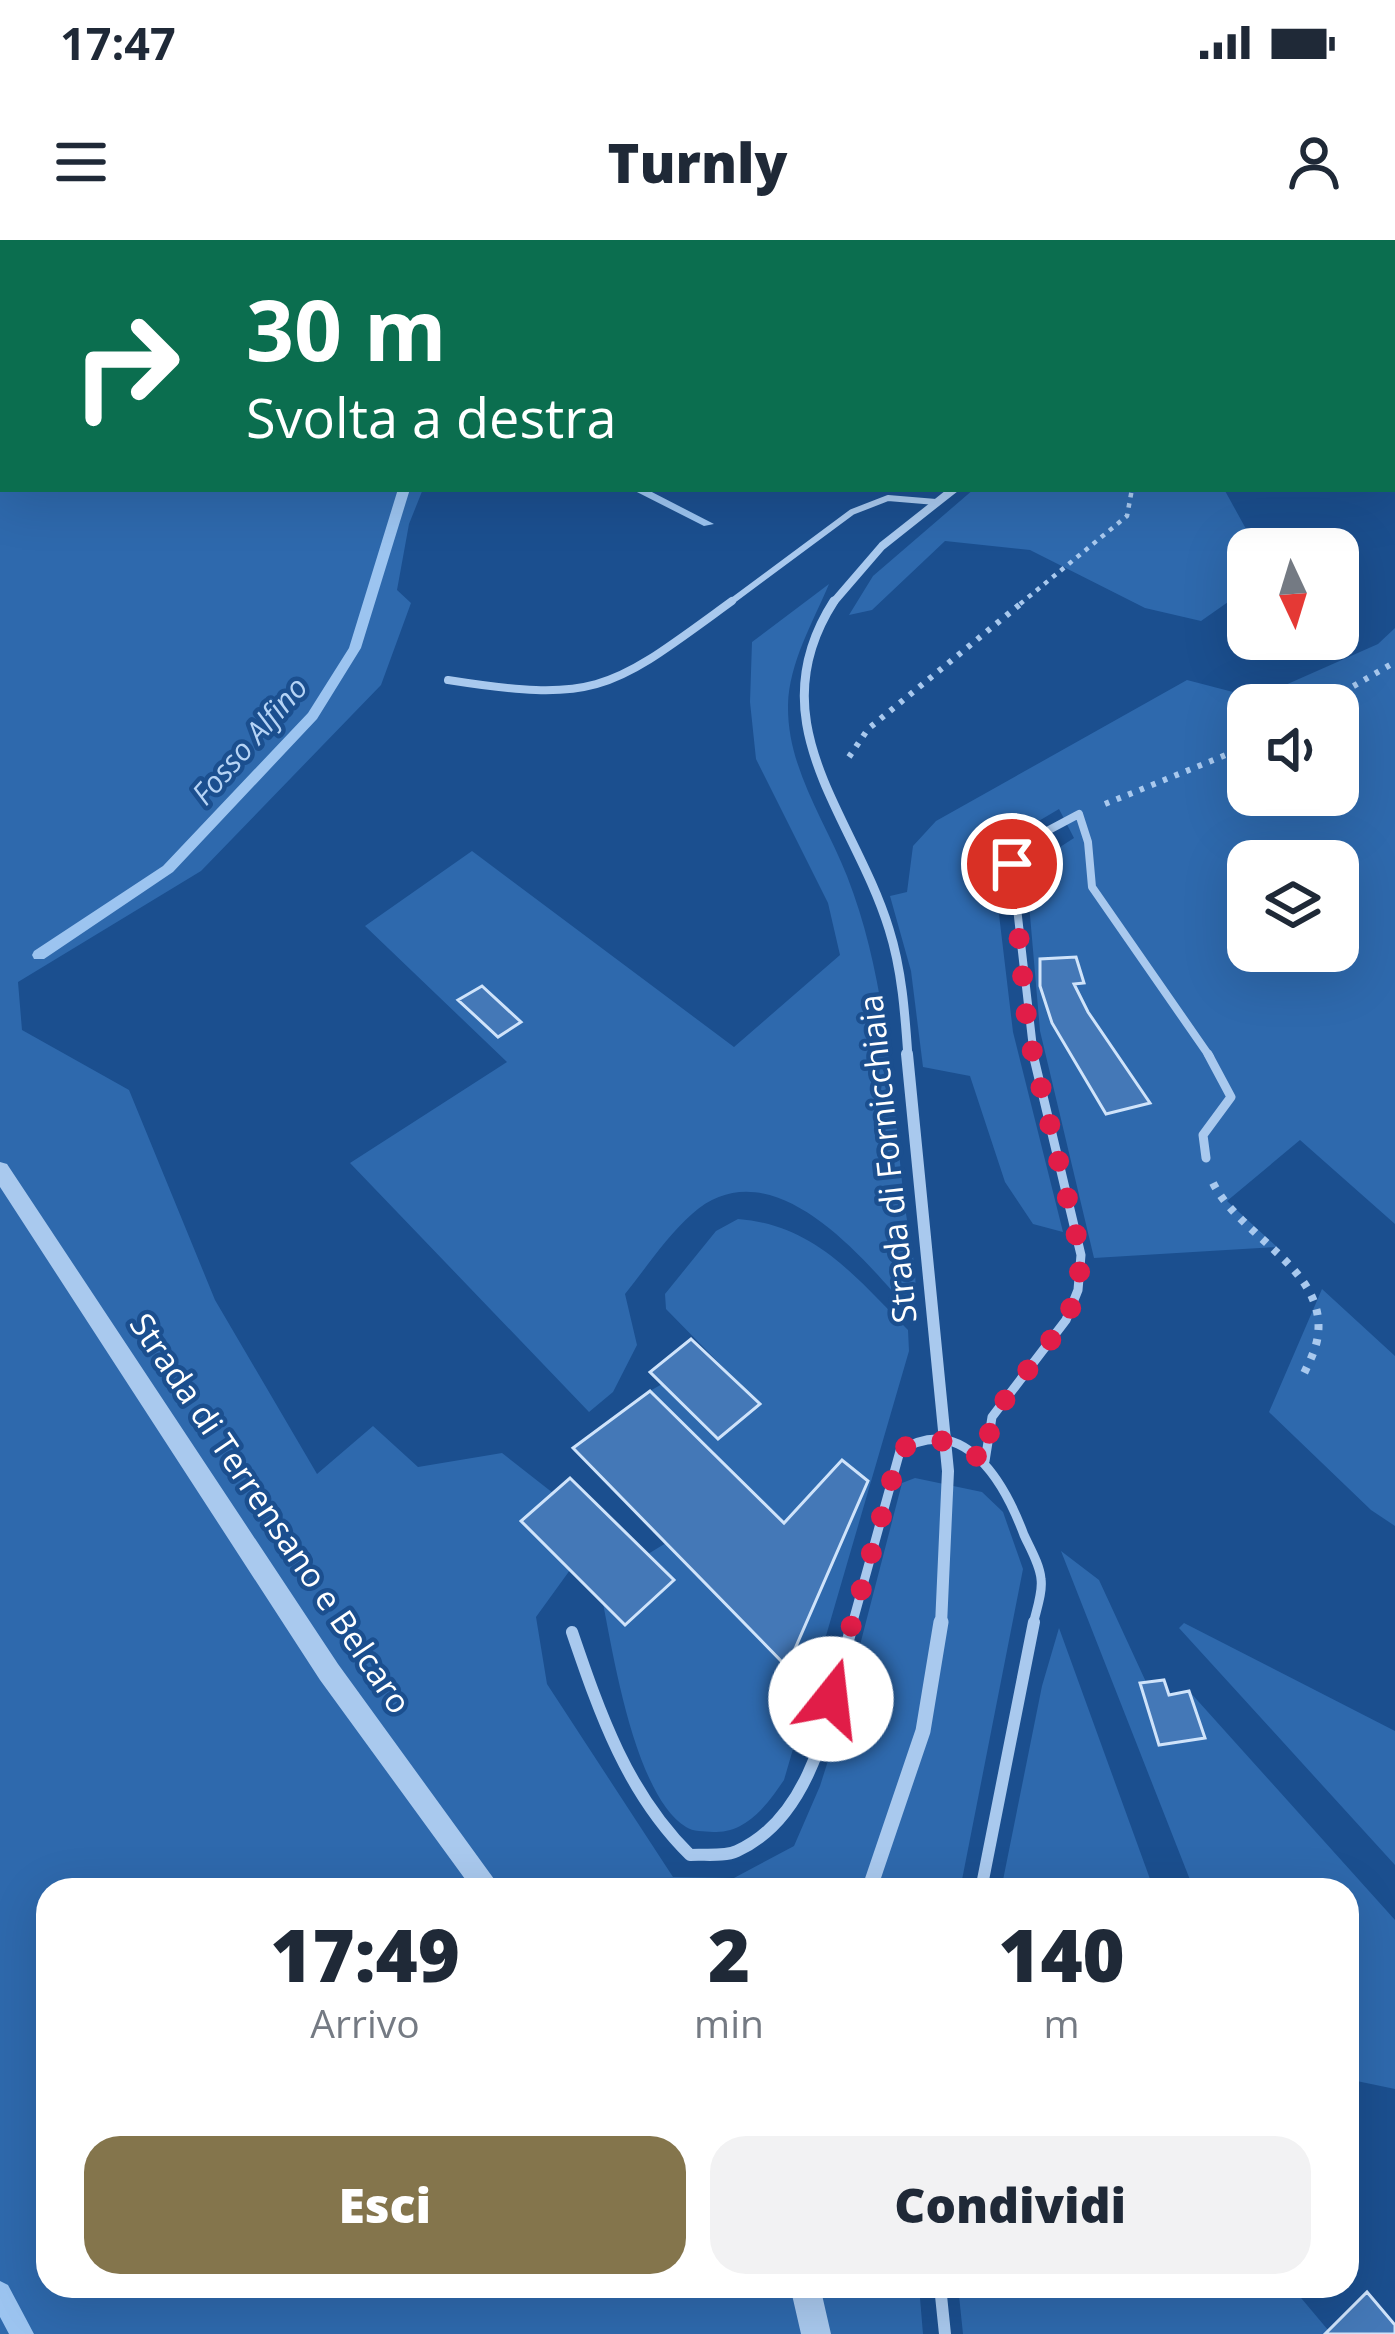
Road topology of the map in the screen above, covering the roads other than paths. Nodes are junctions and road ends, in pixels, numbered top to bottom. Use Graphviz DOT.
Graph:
graph roads {
  1 [pos="950,492"];
  2 [pos="888,494"];
  3 [pos="936,502"];
  4 [pos="448,680"];
  5 [pos="1206,1158"];
  6 [pos="0,1170"];
  7 [pos="947,1440"];
  8 [pos="985,1461"];
  9 [pos="572,1632"];
  10 [pos="480,1878"];
  11 [pos="873,1878"];
  12 [pos="983,1878"];
  13 [pos="809,2298"];
  14 [pos="941,2298"];
  15 [pos="816,2334"];
  16 [pos="945,2334"];
  1 -- 3 [label="street, Strada di Fornicchiaia"];
  2 -- 3 [label="lane"];
  2 -- 4 [label="lane"];
  3 -- 7 [label="street, Strada di Fornicchiaia"];
  5 -- 8 [label="lane"];
  6 -- 10 [label="street, Strada di Terrensano e Belcaro"];
  7 -- 8 [label="lane"];
  7 -- 9 [label="lane"];
  7 -- 11 [label="street, Strada di Fornicchiaia"];
  8 -- 12 [label="lane"];
  13 -- 15 [label="street"];
  14 -- 16 [label="lane"];
}
